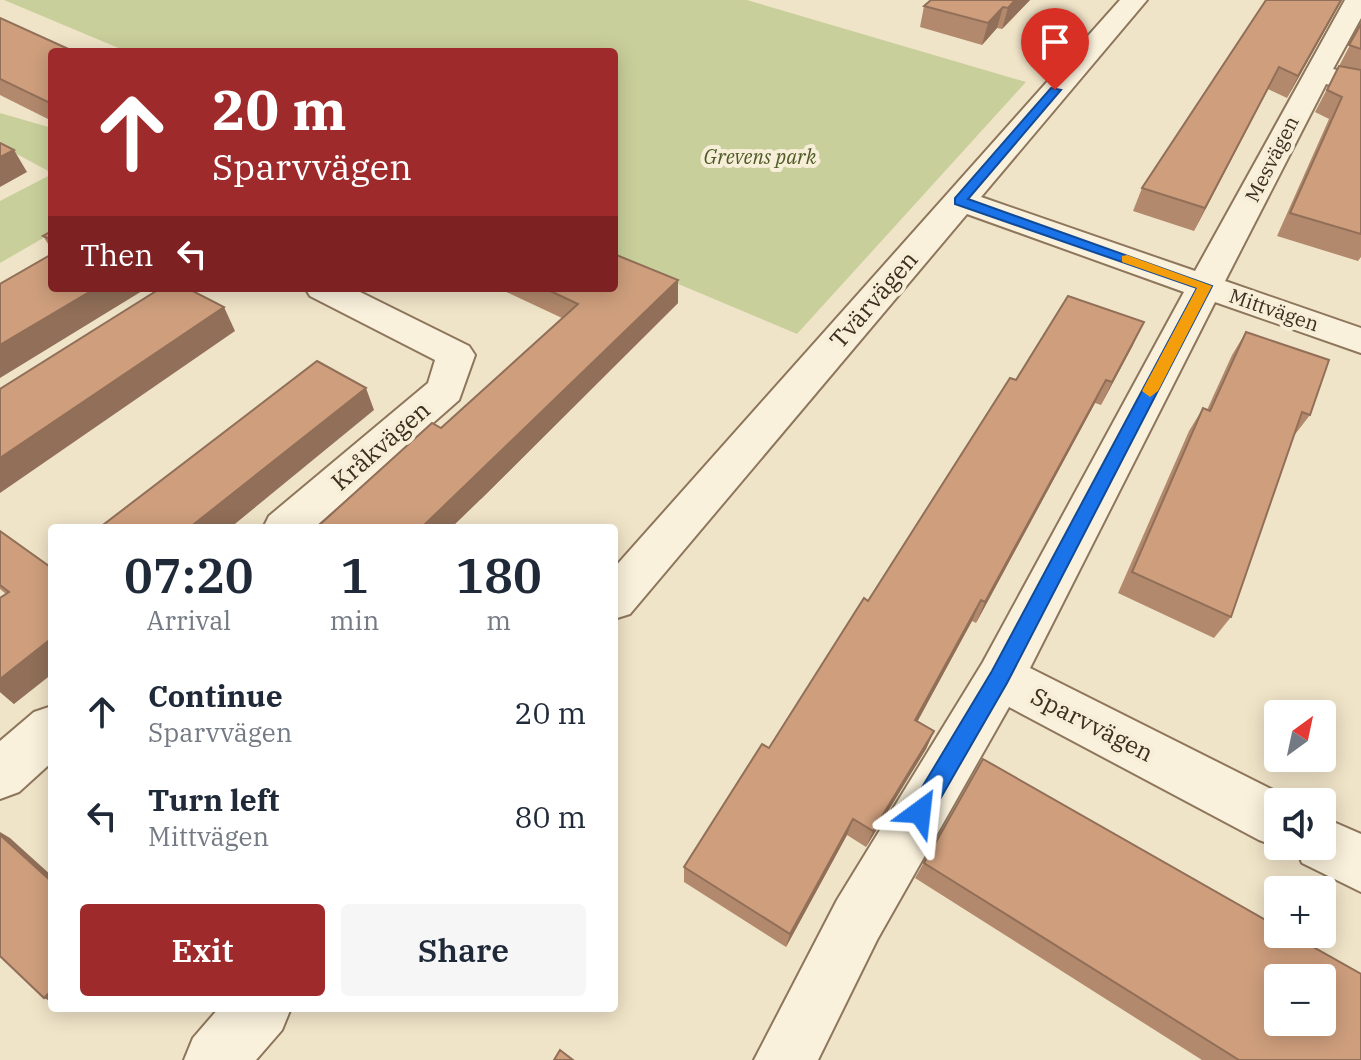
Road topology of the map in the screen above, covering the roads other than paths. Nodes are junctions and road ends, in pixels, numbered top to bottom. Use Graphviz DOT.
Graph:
graph roads {
  1 [pos="1134,0"];
  2 [pos="1358,0"];
  3 [pos="1317,73"];
  4 [pos="1361,84"];
  5 [pos="960,201"];
  6 [pos="1205,286"];
  7 [pos="331,292"];
  8 [pos="1361,341"];
  9 [pos="290,524"];
  10 [pos="618,595"];
  11 [pos="1000,677"];
  12 [pos="48,732"];
  13 [pos="0,774"];
  14 [pos="1264,814"];
  15 [pos="1336,851"];
  16 [pos="1361,864"];
  17 [pos="257,1012"];
  18 [pos="215,1060"];
  19 [pos="785,1060"];
  1 -- 5 [label="street, Tvärvägen"];
  2 -- 3 [label="street, Mesvägen"];
  3 -- 4 [label="street"];
  3 -- 6 [label="street, Mesvägen"];
  5 -- 6 [label="street, Mittvägen"];
  5 -- 10 [label="street, Tvärvägen"];
  6 -- 8 [label="street, Mittvägen"];
  6 -- 11 [label="street"];
  7 -- 9 [label="street, Kråkvägen"];
  11 -- 14 [label="street, Sparvvägen"];
  11 -- 19 [label="street"];
  12 -- 13 [label="street"];
  15 -- 16 [label="street"];
  17 -- 18 [label="street"];
}
